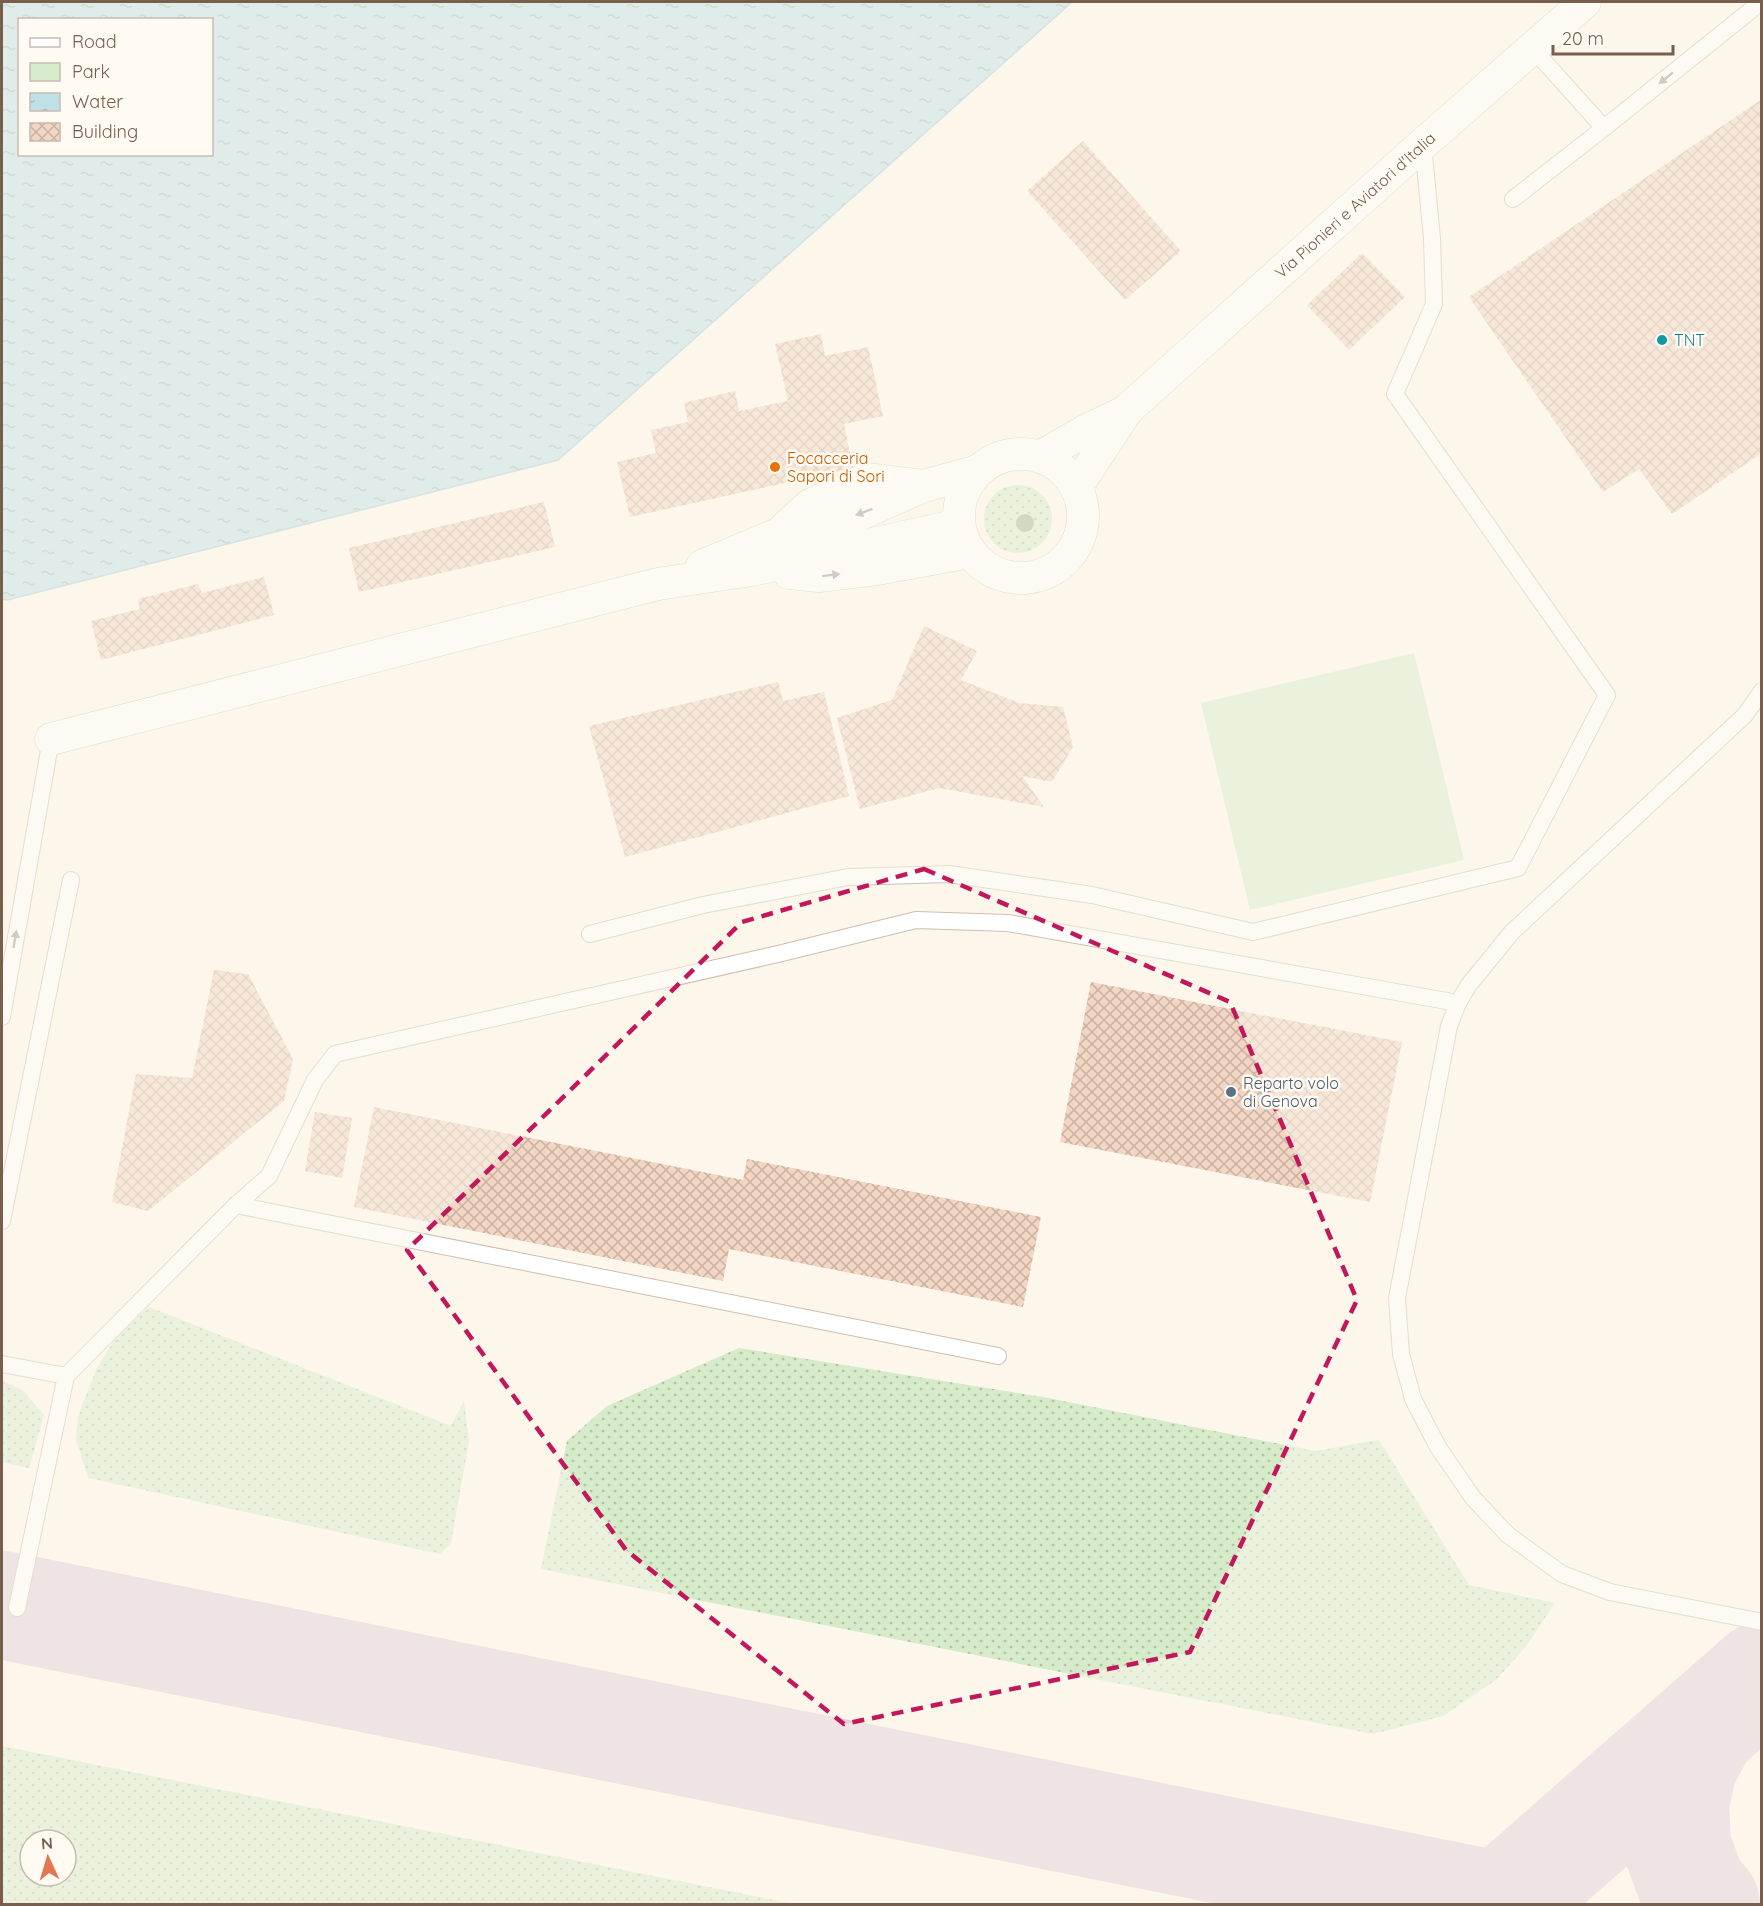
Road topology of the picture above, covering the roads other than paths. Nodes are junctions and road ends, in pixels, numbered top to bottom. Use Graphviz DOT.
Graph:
graph roads {
  1 [pos="1585,2"];
  2 [pos="1761,2"];
  3 [pos="1532,48"];
  4 [pos="1604,128"];
  5 [pos="1423,144"];
  6 [pos="1513,199"];
  7 [pos="1127,410"];
  8 [pos="1040,458"];
  9 [pos="978,471"];
  10 [pos="1076,488"];
  11 [pos="965,539"];
  12 [pos="658,584"];
  13 [pos="1761,691"];
  14 [pos="51,739"];
  15 [pos="71,880"];
  16 [pos="590,934"];
  17 [pos="1458,1004"];
  18 [pos="2,1017"];
  19 [pos="236,1204"];
  20 [pos="2,1221"];
  21 [pos="998,1356"];
  22 [pos="2,1364"];
  23 [pos="66,1376"];
  24 [pos="17,1608"];
  25 [pos="1761,1622"];
  1 -- 3 [label="street, Via Pionieri e Aviatori d'Italia"];
  2 -- 4 [label="lane, one-way"];
  3 -- 4 [label="lane"];
  3 -- 5 [label="street, Via Pionieri e Aviatori d'Italia"];
  4 -- 6 [label="lane"];
  5 -- 7 [label="street, Via Pionieri e Aviatori d'Italia"];
  5 -- 16 [label="lane"];
  7 -- 8 [label="street, Via Pionieri e Aviatori d'Italia"];
  7 -- 10 [label="street, Via Pionieri e Aviatori d'Italia"];
  8 -- 9 [label="street"];
  8 -- 10 [label="street"];
  9 -- 11 [label="street"];
  9 -- 12 [label="street, one-way"];
  10 -- 11 [label="street"];
  12 -- 11 [label="street, one-way"];
  12 -- 14 [label="street"];
  13 -- 17 [label="lane"];
  18 -- 14 [label="lane, one-way"];
  15 -- 20 [label="lane"];
  17 -- 19 [label="lane"];
  17 -- 25 [label="lane"];
  19 -- 21 [label="lane"];
  19 -- 23 [label="lane"];
  22 -- 23 [label="lane"];
  23 -- 24 [label="lane"];
}
